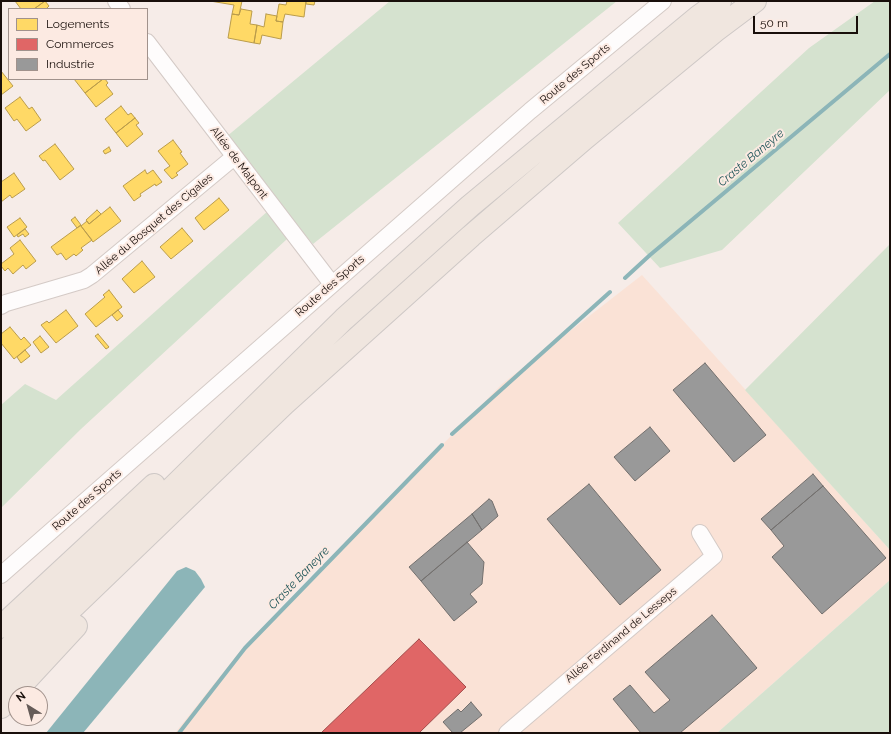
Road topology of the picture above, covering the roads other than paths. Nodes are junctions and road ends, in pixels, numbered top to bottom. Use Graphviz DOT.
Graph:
graph roads {
  1 [pos="663,1"];
  2 [pos="720,1"];
  3 [pos="755,1"];
  4 [pos="148,43"];
  5 [pos="234,157"];
  6 [pos="471,236"];
  7 [pos="332,284"];
  8 [pos="1,306"];
  9 [pos="344,319"];
  10 [pos="700,533"];
  11 [pos="1,575"];
  12 [pos="1,627"];
  13 [pos="1,656"];
  14 [pos="1,682"];
  15 [pos="1,707"];
  16 [pos="508,733"];
  1 -- 7 [label="street, Route des Sports"];
  2 -- 9 [label="highway"];
  3 -- 6 [label="highway"];
  4 -- 5 [label="street, Allée de Malpont"];
  5 -- 7 [label="street, Allée de Malpont"];
  5 -- 8 [label="street, Allée du Bosquet des Cigales"];
  6 -- 14 [label="highway"];
  6 -- 15 [label="highway"];
  7 -- 11 [label="street, Route des Sports"];
  9 -- 12 [label="highway"];
  9 -- 13 [label="highway"];
  10 -- 16 [label="street, Allée Ferdinand de Lesseps"];
}
